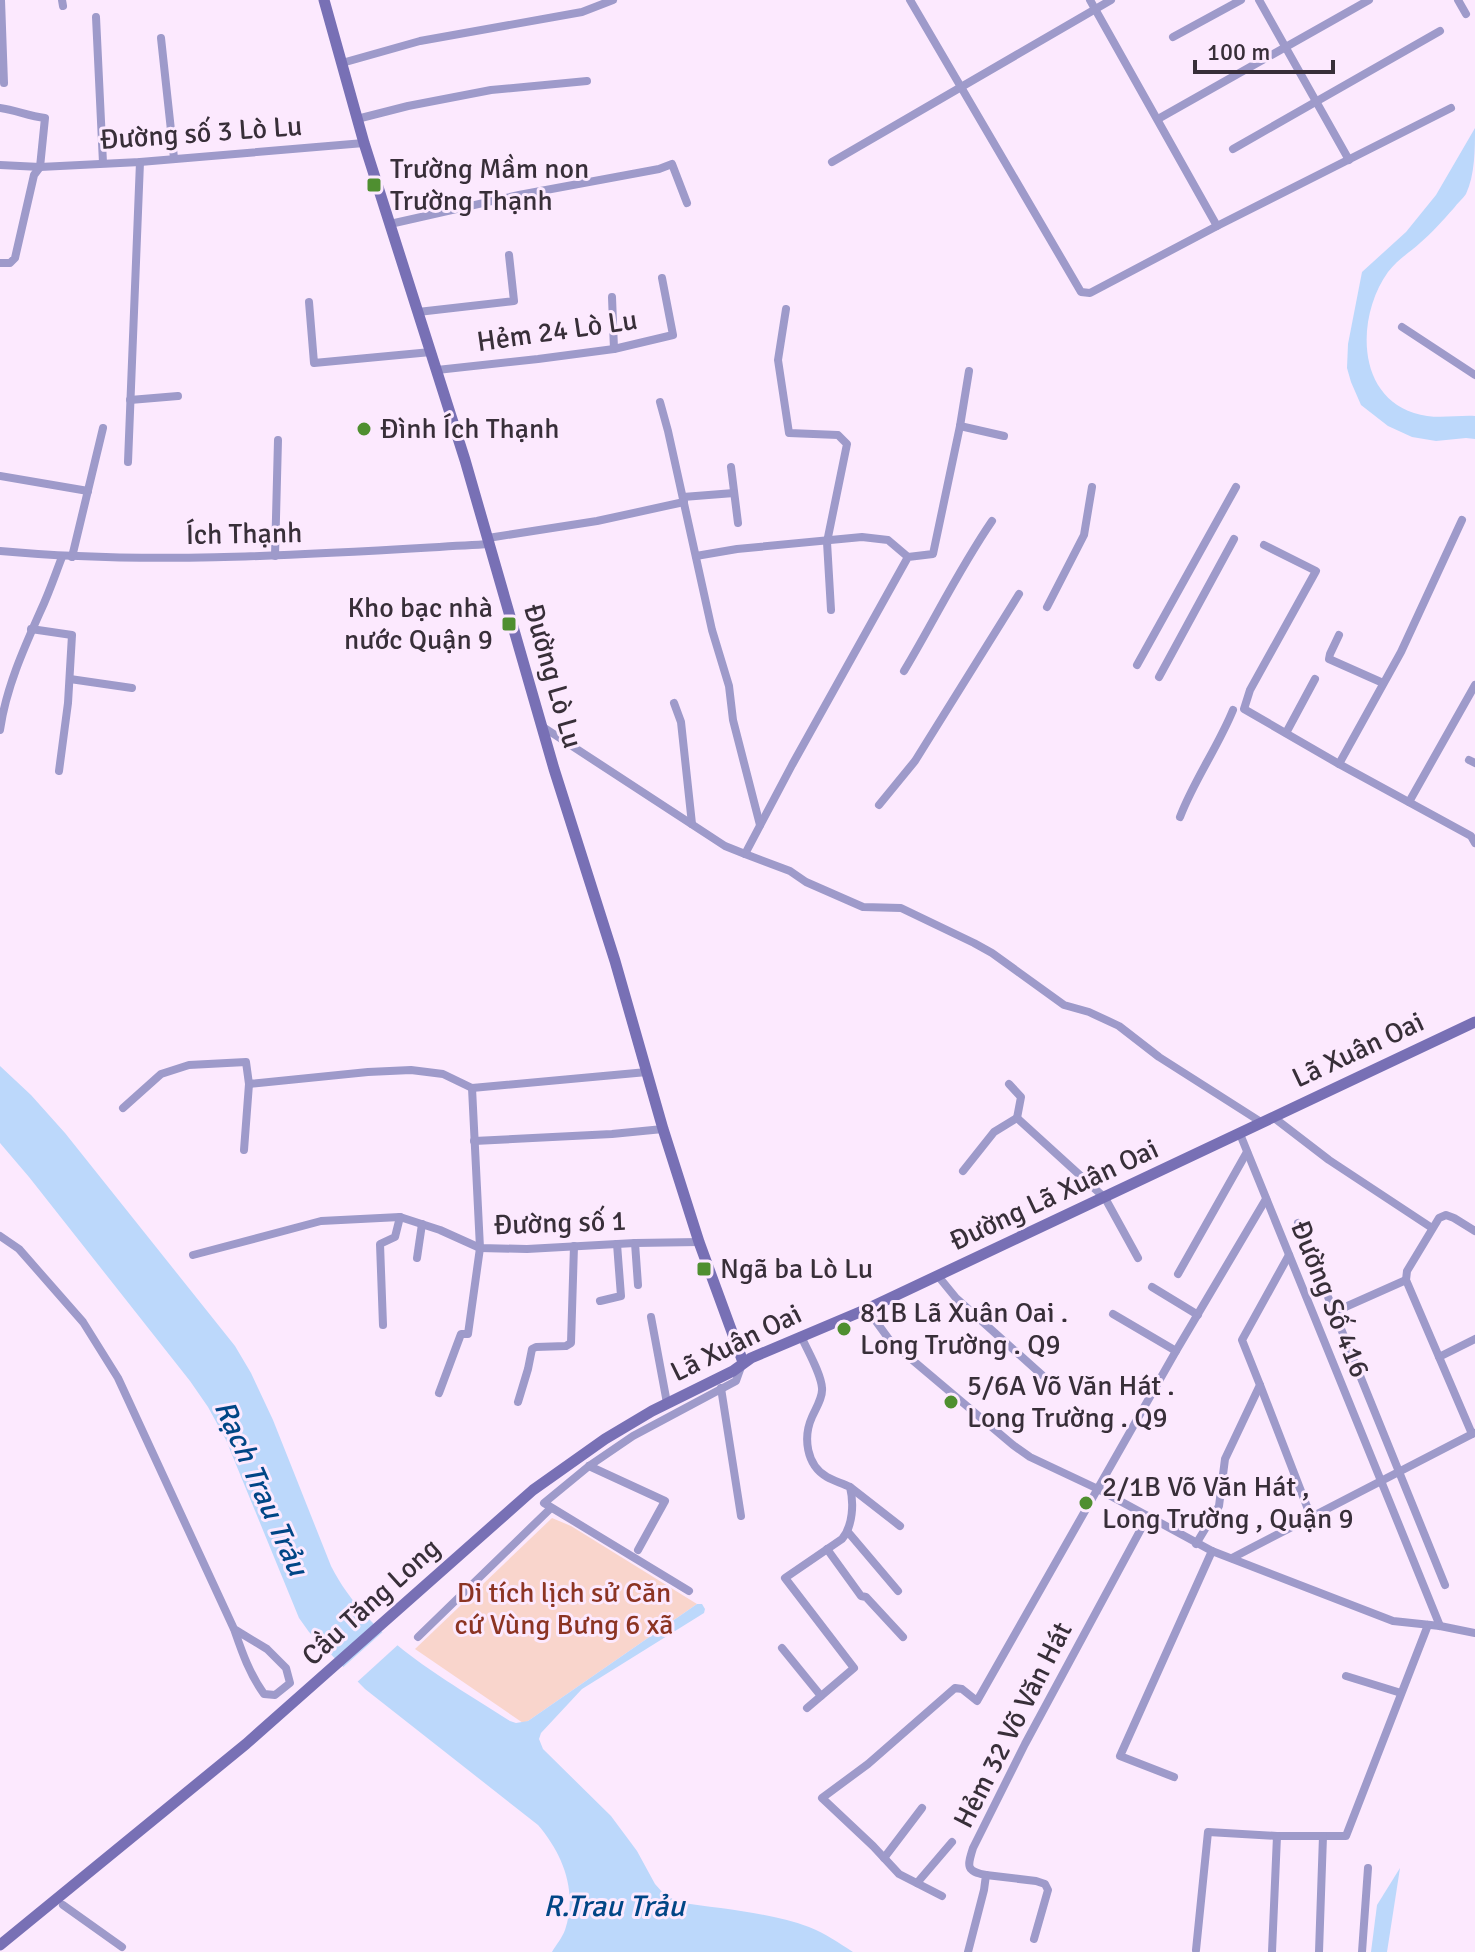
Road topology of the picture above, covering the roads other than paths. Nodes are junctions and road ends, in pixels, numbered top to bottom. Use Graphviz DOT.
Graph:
graph roads {
  1 [pos="1,0"];
  2 [pos="324,0"];
  3 [pos="613,0"];
  4 [pos="910,0"];
  5 [pos="1090,0"];
  6 [pos="1111,0"];
  7 [pos="1241,0"];
  8 [pos="1259,0"];
  9 [pos="1369,0"];
  10 [pos="1458,0"];
  11 [pos="1095,9"];
  12 [pos="1466,14"];
  13 [pos="96,17"];
  14 [pos="1440,31"];
  15 [pos="1173,37"];
  16 [pos="161,38"];
  17 [pos="1285,47"];
  18 [pos="342,63"];
  19 [pos="587,81"];
  20 [pos="4,83"];
  21 [pos="961,87"];
  22 [pos="1316,101"];
  23 [pos="0,108"];
  24 [pos="1451,108"];
  25 [pos="357,119"];
  26 [pos="1158,119"];
  27 [pos="364,143"];
  28 [pos="1233,149"];
  29 [pos="174,158"];
  30 [pos="1349,160"];
  31 [pos="140,162"];
  32 [pos="832,162"];
  33 [pos="103,163"];
  34 [pos="0,165"];
  35 [pos="40,167"];
  36 [pos="687,203"];
  37 [pos="390,224"];
  38 [pos="1217,226"];
  39 [pos="509,255"];
  40 [pos="0,263"];
  41 [pos="662,278"];
  42 [pos="612,297"];
  43 [pos="309,302"];
  44 [pos="786,309"];
  45 [pos="418,312"];
  46 [pos="1402,327"];
  47 [pos="614,349"];
  48 [pos="431,352"];
  49 [pos="437,370"];
  50 [pos="969,371"];
  51 [pos="1475,375"];
  52 [pos="178,396"];
  53 [pos="130,400"];
  54 [pos="660,402"];
  55 [pos="960,426"];
  56 [pos="103,428"];
  57 [pos="1004,436"];
  58 [pos="278,440"];
  59 [pos="128,462"];
  60 [pos="731,467"];
  61 [pos="0,476"];
  62 [pos="1092,487"];
  63 [pos="1236,487"];
  64 [pos="88,491"];
  65 [pos="734,493"];
  66 [pos="683,500"];
  67 [pos="1462,520"];
  68 [pos="992,521"];
  69 [pos="738,523"];
  70 [pos="1234,539"];
  71 [pos="489,541"];
  72 [pos="827,542"];
  73 [pos="1264,545"];
  74 [pos="0,551"];
  75 [pos="275,556"];
  76 [pos="696,556"];
  77 [pos="67,557"];
  78 [pos="908,557"];
  79 [pos="1019,594"];
  80 [pos="1047,607"];
  81 [pos="831,610"];
  82 [pos="31,629"];
  83 [pos="1339,635"];
  84 [pos="1137,665"];
  85 [pos="904,671"];
  86 [pos="1159,677"];
  87 [pos="70,679"];
  88 [pos="1315,679"];
  89 [pos="1383,683"];
  90 [pos="1475,685"];
  91 [pos="132,688"];
  92 [pos="674,703"];
  93 [pos="1233,710"];
  94 [pos="542,727"];
  95 [pos="0,730"];
  96 [pos="1286,733"];
  97 [pos="1339,764"];
  98 [pos="59,771"];
  99 [pos="1409,802"];
  100 [pos="879,805"];
  101 [pos="1180,817"];
  102 [pos="692,824"];
  103 [pos="760,826"];
  104 [pos="1475,843"];
  105 [pos="745,854"];
  106 [pos="1475,1022"];
  107 [pos="647,1072"];
  108 [pos="249,1084"];
  109 [pos="1009,1084"];
  110 [pos="472,1088"];
  111 [pos="123,1108"];
  112 [pos="1017,1118"];
  113 [pos="1267,1120"];
  114 [pos="663,1129"];
  115 [pos="1240,1134"];
  116 [pos="474,1141"];
  117 [pos="244,1150"];
  118 [pos="1247,1152"];
  119 [pos="963,1171"];
  120 [pos="1105,1198"];
  121 [pos="1266,1199"];
  122 [pos="400,1217"];
  123 [pos="1298,1223"];
  124 [pos="422,1224"];
  125 [pos="1432,1228"];
  126 [pos="1475,1231"];
  127 [pos="0,1236"];
  128 [pos="699,1242"];
  129 [pos="635,1243"];
  130 [pos="617,1244"];
  131 [pos="574,1246"];
  132 [pos="480,1248"];
  133 [pos="193,1255"];
  134 [pos="1289,1255"];
  135 [pos="417,1258"];
  136 [pos="1138,1258"];
  137 [pos="1178,1274"];
  138 [pos="938,1276"];
  139 [pos="1406,1280"];
  140 [pos="638,1285"];
  141 [pos="1152,1287"];
  142 [pos="600,1301"];
  143 [pos="867,1309"];
  144 [pos="1334,1312"];
  145 [pos="1113,1314"];
  146 [pos="1198,1315"];
  147 [pos="651,1317"];
  148 [pos="383,1325"];
  149 [pos="801,1336"];
  150 [pos="1475,1339"];
  151 [pos="1176,1351"];
  152 [pos="1439,1357"];
  153 [pos="743,1362"];
  154 [pos="1042,1375"];
  155 [pos="1260,1385"];
  156 [pos="721,1388"];
  157 [pos="439,1393"];
  158 [pos="518,1402"];
  159 [pos="667,1403"];
  160 [pos="628,1424"];
  161 [pos="1473,1433"];
  162 [pos="589,1466"];
  163 [pos="1399,1472"];
  164 [pos="1380,1481"];
  165 [pos="850,1487"];
  166 [pos="1098,1489"];
  167 [pos="548,1505"];
  168 [pos="741,1516"];
  169 [pos="1148,1516"];
  170 [pos="1311,1517"];
  171 [pos="900,1526"];
  172 [pos="848,1532"];
  173 [pos="1196,1544"];
  174 [pos="827,1549"];
  175 [pos="638,1550"];
  176 [pos="1212,1551"];
  177 [pos="1232,1558"];
  178 [pos="1445,1585"];
  179 [pos="689,1591"];
  180 [pos="898,1591"];
  181 [pos="1428,1625"];
  182 [pos="1440,1626"];
  183 [pos="234,1629"];
  184 [pos="1475,1633"];
  185 [pos="418,1637"];
  186 [pos="903,1637"];
  187 [pos="782,1648"];
  188 [pos="1346,1676"];
  189 [pos="1401,1693"];
  190 [pos="821,1696"];
  191 [pos="807,1708"];
  192 [pos="1174,1777"];
  193 [pos="922,1808"];
  194 [pos="1277,1836"];
  195 [pos="1323,1836"];
  196 [pos="952,1842"];
  197 [pos="884,1858"];
  198 [pos="1368,1868"];
  199 [pos="986,1875"];
  200 [pos="917,1883"];
  201 [pos="942,1896"];
  202 [pos="63,1905"];
  203 [pos="1034,1939"];
  204 [pos="0,1945"];
  205 [pos="122,1947"];
  206 [pos="1196,1950"];
  207 [pos="968,1952"];
  208 [pos="1272,1952"];
  209 [pos="1319,1952"];
  210 [pos="1362,1952"];
  1 -- 20 [label="street"];
  2 -- 18 [label="main road, Đường Lò Lu"];
  3 -- 18 [label="street"];
  4 -- 21 [label="street"];
  5 -- 11 [label="street"];
  6 -- 11 [label="street"];
  7 -- 15 [label="street"];
  8 -- 17 [label="street"];
  9 -- 17 [label="street"];
  10 -- 12 [label="street"];
  11 -- 21 [label="street"];
  11 -- 26 [label="street"];
  13 -- 33 [label="street"];
  14 -- 22 [label="street"];
  16 -- 29 [label="street"];
  17 -- 22 [label="street"];
  17 -- 26 [label="street"];
  18 -- 25 [label="main road, Đường Lò Lu"];
  19 -- 25 [label="street"];
  21 -- 32 [label="street"];
  21 -- 38 [label="street"];
  22 -- 28 [label="street"];
  22 -- 30 [label="street"];
  23 -- 35 [label="street"];
  24 -- 30 [label="street"];
  25 -- 27 [label="main road, Đường Lò Lu"];
  26 -- 38 [label="street"];
  27 -- 29 [label="street, Đường số 3 Lò Lu"];
  27 -- 37 [label="main road, Đường Lò Lu"];
  29 -- 31 [label="street, Đường số 3 Lò Lu"];
  30 -- 38 [label="street"];
  31 -- 33 [label="street, Đường số 3 Lò Lu"];
  31 -- 53 [label="street"];
  33 -- 35 [label="street, Đường số 3 Lò Lu"];
  34 -- 35 [label="street, Đường số 3 Lò Lu"];
  35 -- 40 [label="street"];
  36 -- 37 [label="street"];
  37 -- 45 [label="main road, Đường Lò Lu"];
  39 -- 45 [label="street"];
  41 -- 47 [label="street, Hẻm 24 Lò Lu"];
  42 -- 47 [label="street"];
  43 -- 48 [label="street"];
  44 -- 72 [label="street"];
  45 -- 48 [label="main road, Đường Lò Lu"];
  46 -- 51 [label="street"];
  47 -- 49 [label="street, Hẻm 24 Lò Lu"];
  48 -- 49 [label="main road, Đường Lò Lu"];
  49 -- 71 [label="main road, Đường Lò Lu"];
  50 -- 55 [label="street"];
  52 -- 53 [label="street"];
  53 -- 59 [label="street"];
  54 -- 66 [label="street"];
  55 -- 57 [label="street"];
  55 -- 78 [label="street"];
  56 -- 64 [label="street"];
  58 -- 75 [label="street"];
  60 -- 65 [label="street"];
  61 -- 64 [label="street"];
  62 -- 80 [label="street"];
  63 -- 84 [label="street"];
  64 -- 77 [label="street"];
  65 -- 66 [label="street, Ích Thạnh"];
  65 -- 69 [label="street"];
  66 -- 71 [label="street, Ích Thạnh"];
  66 -- 76 [label="street"];
  67 -- 89 [label="street"];
  68 -- 85 [label="street"];
  70 -- 86 [label="street"];
  71 -- 75 [label="street, Ích Thạnh"];
  71 -- 94 [label="main road, Đường Lò Lu"];
  72 -- 76 [label="street"];
  72 -- 78 [label="street"];
  72 -- 81 [label="street"];
  73 -- 96 [label="street"];
  74 -- 77 [label="street, Ích Thạnh"];
  75 -- 77 [label="street, Ích Thạnh"];
  76 -- 103 [label="street"];
  77 -- 82 [label="street"];
  78 -- 103 [label="street"];
  79 -- 100 [label="street"];
  82 -- 87 [label="street"];
  82 -- 95 [label="street"];
  83 -- 89 [label="street"];
  87 -- 91 [label="street"];
  87 -- 98 [label="street"];
  88 -- 96 [label="street"];
  89 -- 97 [label="street"];
  90 -- 99 [label="street"];
  92 -- 102 [label="street"];
  93 -- 101 [label="street"];
  94 -- 102 [label="street"];
  94 -- 107 [label="main road, Đường Lò Lu"];
  96 -- 97 [label="street"];
  97 -- 99 [label="street"];
  99 -- 104 [label="street"];
  102 -- 105 [label="street"];
  103 -- 105 [label="street"];
  105 -- 113 [label="street"];
  106 -- 113 [label="main road, Lã Xuân Oai"];
  107 -- 110 [label="street"];
  107 -- 114 [label="main road, Đường Lò Lu"];
  108 -- 110 [label="street"];
  108 -- 111 [label="street"];
  108 -- 117 [label="street"];
  109 -- 112 [label="street"];
  110 -- 116 [label="street"];
  112 -- 119 [label="street"];
  112 -- 120 [label="street"];
  113 -- 115 [label="main road, Đường Lã Xuân Oai"];
  113 -- 125 [label="street"];
  114 -- 116 [label="street"];
  114 -- 128 [label="main road, Đường Lò Lu"];
  115 -- 118 [label="street, Đường Số 416"];
  115 -- 120 [label="main road, Đường Lã Xuân Oai"];
  116 -- 132 [label="street"];
  118 -- 121 [label="street, Đường Số 416"];
  118 -- 137 [label="street"];
  120 -- 136 [label="street"];
  120 -- 138 [label="main road, Đường Lã Xuân Oai"];
  121 -- 134 [label="street, Đường Số 416"];
  121 -- 146 [label="street"];
  122 -- 124 [label="street, Đường số 1"];
  122 -- 133 [label="street, Đường số 1"];
  122 -- 148 [label="street"];
  123 -- 144 [label="street"];
  124 -- 132 [label="street, Đường số 1"];
  124 -- 135 [label="street"];
  125 -- 126 [label="street"];
  125 -- 139 [label="street"];
  127 -- 183 [label="street"];
  128 -- 129 [label="street, Đường số 1"];
  128 -- 153 [label="main road, Đường Lò Lu"];
  129 -- 130 [label="street, Đường số 1"];
  129 -- 140 [label="street"];
  130 -- 131 [label="street, Đường số 1"];
  130 -- 142 [label="street"];
  131 -- 132 [label="street, Đường số 1"];
  131 -- 158 [label="street"];
  132 -- 157 [label="street"];
  134 -- 155 [label="street"];
  134 -- 164 [label="street, Đường Số 416"];
  138 -- 143 [label="main road, Đường Lã Xuân Oai"];
  138 -- 154 [label="street"];
  139 -- 144 [label="street"];
  139 -- 152 [label="street"];
  141 -- 146 [label="street"];
  143 -- 149 [label="main road, Lã Xuân Oai"];
  143 -- 166 [label="street"];
  144 -- 163 [label="street"];
  145 -- 151 [label="street"];
  146 -- 151 [label="street"];
  147 -- 159 [label="street"];
  149 -- 153 [label="main road, Lã Xuân Oai"];
  149 -- 165 [label="street"];
  150 -- 152 [label="street"];
  151 -- 166 [label="street"];
  152 -- 161 [label="street"];
  153 -- 156 [label="street"];
  153 -- 159 [label="main road, Lã Xuân Oai"];
  155 -- 170 [label="street"];
  155 -- 173 [label="street"];
  156 -- 162 [label="street"];
  156 -- 168 [label="street"];
  159 -- 160 [label="main road, Lã Xuân Oai"];
  160 -- 204 [label="main road, Cầu Tăng Long"];
  161 -- 163 [label="street"];
  162 -- 167 [label="street"];
  162 -- 175 [label="street"];
  163 -- 164 [label="street"];
  163 -- 178 [label="street"];
  164 -- 170 [label="street"];
  164 -- 182 [label="street, Đường Số 416"];
  165 -- 171 [label="street"];
  165 -- 172 [label="street"];
  166 -- 169 [label="street"];
  166 -- 197 [label="street"];
  167 -- 179 [label="street"];
  167 -- 185 [label="street"];
  169 -- 173 [label="street"];
  169 -- 199 [label="street, Hẻm 32 Võ Văn Hát"];
  170 -- 177 [label="street"];
  172 -- 174 [label="street"];
  172 -- 180 [label="street"];
  173 -- 176 [label="street"];
  174 -- 186 [label="street"];
  174 -- 190 [label="street"];
  176 -- 177 [label="street"];
  176 -- 192 [label="street"];
  177 -- 181 [label="street"];
  181 -- 182 [label="street"];
  181 -- 189 [label="street"];
  182 -- 184 [label="street"];
  183 -- 183 [label="street"];
  187 -- 190 [label="street"];
  188 -- 189 [label="street"];
  189 -- 195 [label="street"];
  190 -- 191 [label="street"];
  193 -- 197 [label="street"];
  194 -- 195 [label="street"];
  194 -- 206 [label="street"];
  194 -- 208 [label="street"];
  195 -- 209 [label="street"];
  196 -- 200 [label="street"];
  197 -- 200 [label="street"];
  198 -- 210 [label="street"];
  199 -- 203 [label="street"];
  199 -- 207 [label="street"];
  200 -- 201 [label="street"];
  202 -- 205 [label="street"];
}
